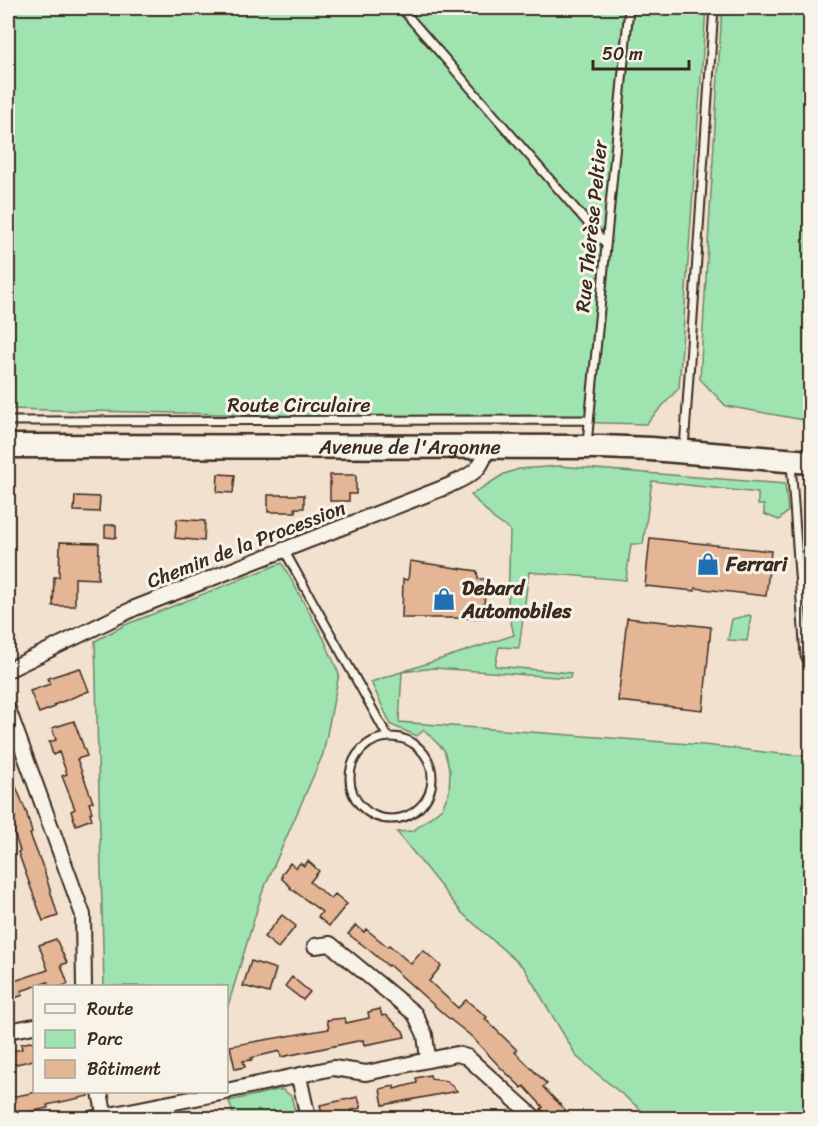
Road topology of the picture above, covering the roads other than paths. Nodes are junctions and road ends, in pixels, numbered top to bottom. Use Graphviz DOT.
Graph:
graph roads {
  1 [pos="401,8"];
  2 [pos="629,8"];
  3 [pos="714,8"];
  4 [pos="606,244"];
  5 [pos="8,421"];
  6 [pos="589,422"];
  7 [pos="8,446"];
  8 [pos="486,446"];
  9 [pos="587,447"];
  10 [pos="684,451"];
  11 [pos="801,461"];
  12 [pos="284,550"];
  13 [pos="802,621"];
  14 [pos="810,627"];
  15 [pos="810,664"];
  16 [pos="8,670"];
  17 [pos="8,709"];
  18 [pos="388,737"];
  19 [pos="315,946"];
  20 [pos="84,985"];
  21 [pos="33,1026"];
  22 [pos="8,1031"];
  23 [pos="428,1059"];
  24 [pos="299,1077"];
  25 [pos="228,1091"];
  26 [pos="100,1093"];
  27 [pos="217,1093"];
  28 [pos="102,1118"];
  29 [pos="308,1119"];
  30 [pos="535,1119"];
  1 -- 4 [label="lane"];
  2 -- 4 [label="lane, Rue Thérèse Peltier"];
  3 -- 10 [label="lane"];
  4 -- 6 [label="lane, Rue Thérèse Peltier"];
  5 -- 6 [label="lane, Route Circulaire"];
  6 -- 9 [label="lane, Rue Thérèse Peltier"];
  7 -- 8 [label="main road, Avenue de l'Argonne"];
  8 -- 9 [label="main road, Avenue de l'Argonne"];
  8 -- 12 [label="street, Chemin de la Procession"];
  9 -- 10 [label="main road, Avenue de l'Argonne"];
  10 -- 11 [label="main road, Avenue de l'Argonne"];
  11 -- 13 [label="lane"];
  12 -- 16 [label="street, Chemin de la Procession"];
  12 -- 18 [label="lane"];
  13 -- 14 [label="lane"];
  13 -- 15 [label="lane"];
  17 -- 20 [label="street"];
  18 -- 18 [label="lane"];
  19 -- 23 [label="street"];
  21 -- 22 [label="street"];
  23 -- 24 [label="street"];
  23 -- 30 [label="street"];
  24 -- 25 [label="street"];
  24 -- 29 [label="street"];
  26 -- 28 [label="street"];
  27 -- 28 [label="street"];
}
